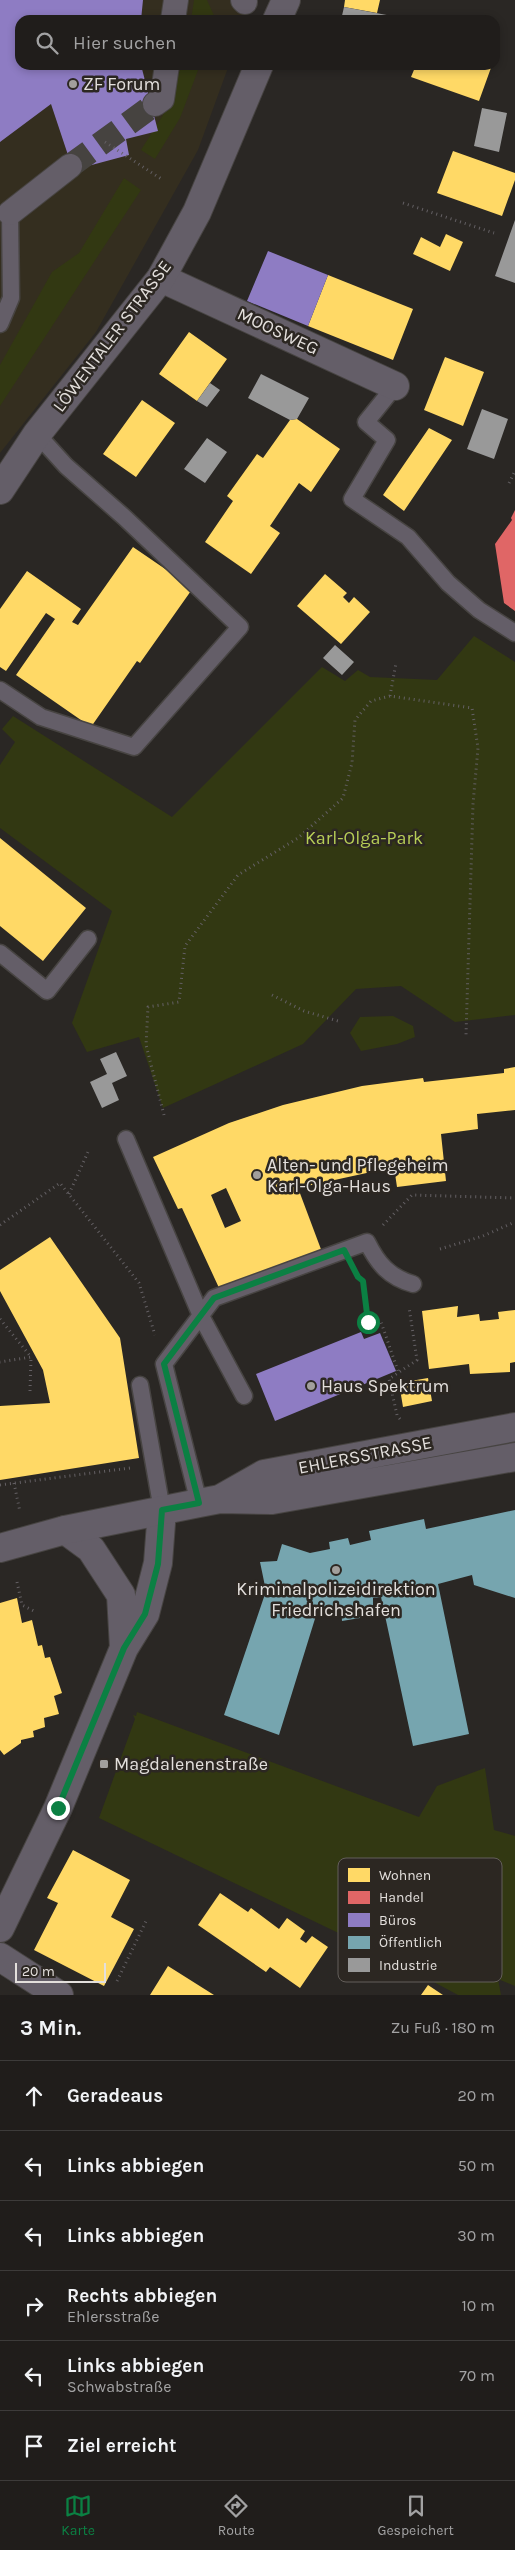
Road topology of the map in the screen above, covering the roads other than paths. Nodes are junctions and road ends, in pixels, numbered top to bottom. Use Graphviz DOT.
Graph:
graph roads {
  1 [pos="176,0"];
  2 [pos="286,0"];
  3 [pos="174,15"];
  4 [pos="279,15"];
  5 [pos="165,70"];
  6 [pos="256,70"];
  7 [pos="155,104"];
  8 [pos="70,166"];
  9 [pos="10,213"];
  10 [pos="161,278"];
  11 [pos="0,324"];
  12 [pos="395,386"];
  13 [pos="37,434"];
  14 [pos="0,490"];
  15 [pos="515,633"];
  16 [pos="0,690"];
  17 [pos="88,939"];
  18 [pos="0,953"];
  19 [pos="126,1140"];
  20 [pos="413,1284"];
  21 [pos="201,1316"];
  22 [pos="140,1385"];
  23 [pos="244,1396"];
  24 [pos="515,1427"];
  25 [pos="515,1457"];
  26 [pos="209,1501"];
  27 [pos="162,1510"];
  28 [pos="65,1530"];
  29 [pos="0,1548"];
  30 [pos="124,1648"];
  31 [pos="0,1928"];
  32 [pos="0,1957"];
  33 [pos="59,1995"];
  1 -- 3 [label="street"];
  2 -- 4 [label="street"];
  5 -- 7 [label="street"];
  6 -- 10 [label="street, LÖWENTALER STRASSE"];
  8 -- 9 [label="street"];
  9 -- 11 [label="lane"];
  10 -- 12 [label="street, MOOSWEG"];
  10 -- 13 [label="street, LÖWENTALER STRASSE"];
  12 -- 15 [label="lane"];
  13 -- 14 [label="street, LÖWENTALER STRASSE"];
  13 -- 16 [label="lane"];
  17 -- 18 [label="lane"];
  19 -- 21 [label="lane"];
  20 -- 21 [label="lane"];
  21 -- 23 [label="lane"];
  21 -- 26 [label="lane"];
  22 -- 27 [label="lane"];
  24 -- 26 [label="street, EHLERSSTRASSE"];
  25 -- 26 [label="street, EHLERSSTRASSE"];
  26 -- 27 [label="street, EHLERSSTRASSE"];
  27 -- 28 [label="street, EHLERSSTRASSE"];
  27 -- 30 [label="street"];
  28 -- 29 [label="street, EHLERSSTRASSE"];
  28 -- 30 [label="street"];
  30 -- 31 [label="street"];
  32 -- 33 [label="street"];
}
